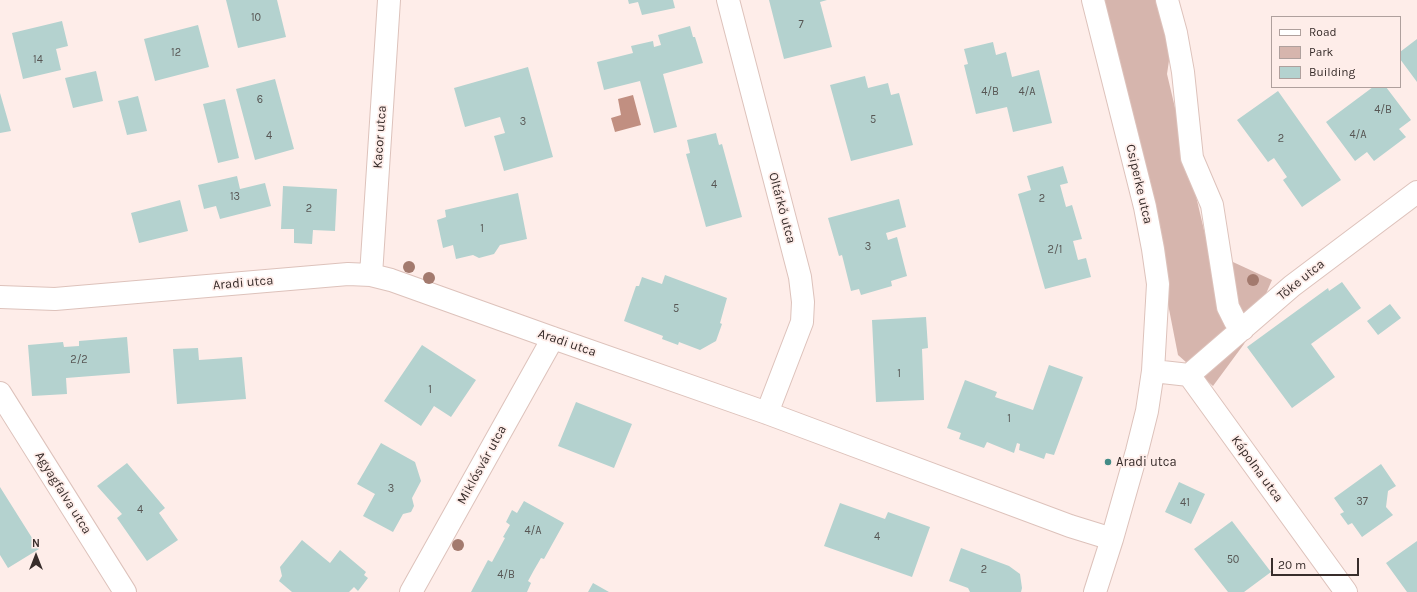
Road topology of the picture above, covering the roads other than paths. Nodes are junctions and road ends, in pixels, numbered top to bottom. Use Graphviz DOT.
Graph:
graph roads {
  1 [pos="389,0"];
  2 [pos="728,0"];
  3 [pos="1093,0"];
  4 [pos="1167,0"];
  5 [pos="1417,192"];
  6 [pos="372,275"];
  7 [pos="0,297"];
  8 [pos="1243,328"];
  9 [pos="553,338"];
  10 [pos="1153,371"];
  11 [pos="1189,375"];
  12 [pos="0,393"];
  13 [pos="767,413"];
  14 [pos="1112,539"];
  15 [pos="126,592"];
  16 [pos="412,592"];
  17 [pos="1095,592"];
  18 [pos="1346,592"];
  1 -- 6 [label="street, Kacor utca"];
  2 -- 13 [label="street, Oltárkő utca"];
  3 -- 10 [label="street, Csiperke utca"];
  4 -- 8 [label="street"];
  5 -- 8 [label="street, Tőke utca"];
  6 -- 7 [label="street, Aradi utca"];
  6 -- 9 [label="street, Aradi utca"];
  8 -- 11 [label="street, Tőke utca"];
  9 -- 13 [label="street, Aradi utca"];
  9 -- 16 [label="street, Miklósvár utca"];
  10 -- 11 [label="street"];
  10 -- 14 [label="street, Csiperke utca"];
  11 -- 18 [label="street, Kápolna utca"];
  12 -- 15 [label="street, Agyagfalva utca"];
  13 -- 14 [label="street, Aradi utca"];
  14 -- 17 [label="street, Csiperke utca"];
}
